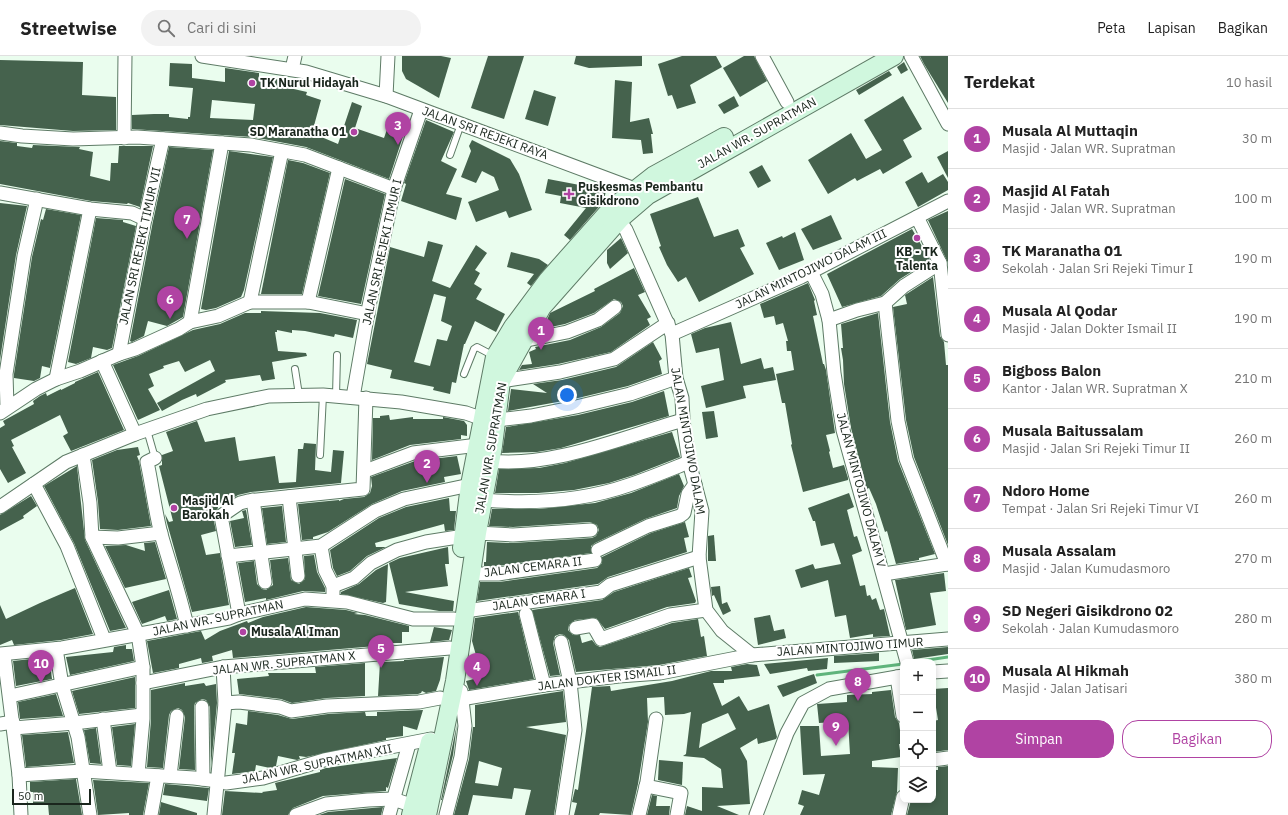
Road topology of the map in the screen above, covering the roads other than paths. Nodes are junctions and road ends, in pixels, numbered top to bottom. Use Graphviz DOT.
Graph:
graph roads {
  1 [pos="125,56"];
  2 [pos="202,56"];
  3 [pos="295,56"];
  4 [pos="388,56"];
  5 [pos="762,56"];
  6 [pos="871,56"];
  7 [pos="894,56"];
  8 [pos="911,56"];
  9 [pos="292,69"];
  10 [pos="386,96"];
  11 [pos="787,102"];
  12 [pos="421,110"];
  13 [pos="461,124"];
  14 [pos="948,124"];
  15 [pos="755,127"];
  16 [pos="0,133"];
  17 [pos="124,138"];
  18 [pos="163,139"];
  19 [pos="222,143"];
  20 [pos="282,151"];
  21 [pos="450,155"];
  22 [pos="339,168"];
  23 [pos="394,188"];
  24 [pos="642,192"];
  25 [pos="0,193"];
  26 [pos="948,194"];
  27 [pos="38,199"];
  28 [pos="948,201"];
  29 [pos="90,209"];
  30 [pos="616,214"];
  31 [pos="917,217"];
  32 [pos="145,219"];
  33 [pos="940,263"];
  34 [pos="811,272"];
  35 [pos="775,288"];
  36 [pos="250,302"];
  37 [pos="308,302"];
  38 [pos="885,302"];
  39 [pos="615,307"];
  40 [pos="368,314"];
  41 [pos="829,320"];
  42 [pos="190,322"];
  43 [pos="670,329"];
  44 [pos="948,335"];
  45 [pos="522,341"];
  46 [pos="119,354"];
  47 [pos="337,355"];
  48 [pos="495,356"];
  49 [pos="102,361"];
  50 [pos="295,369"];
  51 [pos="464,374"];
  52 [pos="676,378"];
  53 [pos="56,379"];
  54 [pos="501,381"];
  55 [pos="299,395"];
  56 [pos="322,395"];
  57 [pos="336,396"];
  58 [pos="359,398"];
  59 [pos="4,410"];
  60 [pos="490,420"];
  61 [pos="683,420"];
  62 [pos="141,432"];
  63 [pos="478,445"];
  64 [pos="320,455"];
  65 [pos="83,456"];
  66 [pos="155,458"];
  67 [pos="490,461"];
  68 [pos="690,462"];
  69 [pos="365,471"];
  70 [pos="34,484"];
  71 [pos="695,484"];
  72 [pos="470,485"];
  73 [pos="289,497"];
  74 [pos="483,500"];
  75 [pos="250,501"];
  76 [pos="0,507"];
  77 [pos="591,530"];
  78 [pos="161,533"];
  79 [pos="470,534"];
  80 [pos="92,537"];
  81 [pos="321,546"];
  82 [pos="295,548"];
  83 [pos="261,552"];
  84 [pos="228,556"];
  85 [pos="699,557"];
  86 [pos="947,564"];
  87 [pos="471,574"];
  88 [pos="884,574"];
  89 [pos="298,576"];
  90 [pos="265,582"];
  91 [pos="333,586"];
  92 [pos="333,601"];
  93 [pos="706,610"];
  94 [pos="239,614"];
  95 [pos="526,614"];
  96 [pos="460,615"];
  97 [pos="187,626"];
  98 [pos="576,628"];
  99 [pos="138,634"];
  100 [pos="104,639"];
  101 [pos="948,639"];
  102 [pos="561,642"];
  103 [pos="456,643"];
  104 [pos="56,649"];
  105 [pos="905,653"];
  106 [pos="2,654"];
  107 [pos="752,655"];
  108 [pos="142,667"];
  109 [pos="223,667"];
  110 [pos="948,671"];
  111 [pos="936,672"];
  112 [pos="900,676"];
  113 [pos="570,682"];
  114 [pos="143,683"];
  115 [pos="62,685"];
  116 [pos="544,685"];
  117 [pos="10,696"];
  118 [pos="440,698"];
  119 [pos="461,699"];
  120 [pos="225,703"];
  121 [pos="202,707"];
  122 [pos="142,715"];
  123 [pos="177,716"];
  124 [pos="103,719"];
  125 [pos="656,719"];
  126 [pos="0,724"];
  127 [pos="74,724"];
  128 [pos="13,725"];
  129 [pos="431,739"];
  130 [pos="409,744"];
  131 [pos="948,758"];
  132 [pos="936,760"];
  133 [pos="83,771"];
  134 [pos="110,772"];
  135 [pos="138,774"];
  136 [pos="19,775"];
  137 [pos="164,776"];
  138 [pos="203,779"];
  139 [pos="222,782"];
  140 [pos="646,786"];
  141 [pos="393,800"];
  142 [pos="902,803"];
  143 [pos="419,811"];
  144 [pos="21,815"];
  145 [pos="90,815"];
  146 [pos="151,815"];
  147 [pos="214,815"];
  148 [pos="296,815"];
  149 [pos="389,815"];
  150 [pos="446,815"];
  151 [pos="562,815"];
  152 [pos="639,815"];
  153 [pos="677,815"];
  154 [pos="756,815"];
  155 [pos="899,815"];
  1 -- 17 [label="street"];
  2 -- 9 [label="street, JALAN SRI REJEKI RAYA"];
  3 -- 9 [label="street"];
  4 -- 10 [label="street"];
  5 -- 11 [label="street"];
  6 -- 11 [label="main road, JALAN WR. SUPRATMAN"];
  7 -- 15 [label="main road, JALAN WR. SUPRATMAN"];
  8 -- 14 [label="street"];
  9 -- 10 [label="street, JALAN SRI REJEKI RAYA"];
  10 -- 12 [label="street, JALAN SRI REJEKI RAYA"];
  11 -- 15 [label="main road, JALAN WR. SUPRATMAN"];
  12 -- 13 [label="street, JALAN SRI REJEKI RAYA"];
  12 -- 23 [label="street, JALAN SRI REJEKI TIMUR I"];
  13 -- 21 [label="lane"];
  13 -- 24 [label="street, JALAN SRI REJEKI RAYA"];
  15 -- 24 [label="main road, JALAN WR. SUPRATMAN"];
  16 -- 17 [label="street"];
  17 -- 18 [label="street"];
  18 -- 19 [label="street"];
  18 -- 32 [label="street, JALAN SRI REJEKI TIMUR VII"];
  19 -- 20 [label="street"];
  19 -- 42 [label="street"];
  20 -- 22 [label="street"];
  20 -- 36 [label="street"];
  22 -- 23 [label="street"];
  22 -- 37 [label="street"];
  23 -- 40 [label="street, JALAN SRI REJEKI TIMUR I"];
  24 -- 30 [label="main road, JALAN WR. SUPRATMAN"];
  25 -- 27 [label="street"];
  26 -- 35 [label="street"];
  27 -- 29 [label="street"];
  27 -- 59 [label="street"];
  28 -- 31 [label="street, JALAN MINTOJIWO DALAM III"];
  29 -- 32 [label="street"];
  29 -- 53 [label="street"];
  30 -- 43 [label="street, JALAN MINTOJIWO DALAM"];
  30 -- 45 [label="main road, JALAN WR. SUPRATMAN"];
  30 -- 48 [label="main road, JALAN WR. SUPRATMAN"];
  31 -- 33 [label="street"];
  31 -- 34 [label="street, JALAN MINTOJIWO DALAM III"];
  32 -- 46 [label="street, JALAN SRI REJEKI TIMUR VII"];
  33 -- 38 [label="street"];
  33 -- 44 [label="street"];
  34 -- 35 [label="street, JALAN MINTOJIWO DALAM III"];
  34 -- 41 [label="street, JALAN MINTOJIWO DALAM V"];
  35 -- 43 [label="street, JALAN MINTOJIWO DALAM III"];
  36 -- 37 [label="street"];
  36 -- 42 [label="street"];
  37 -- 40 [label="street"];
  38 -- 41 [label="street"];
  38 -- 86 [label="street"];
  39 -- 45 [label="street"];
  40 -- 58 [label="street, JALAN SRI REJEKI TIMUR I"];
  41 -- 88 [label="street, JALAN MINTOJIWO DALAM V"];
  42 -- 46 [label="street"];
  43 -- 52 [label="street, JALAN MINTOJIWO DALAM"];
  43 -- 54 [label="street, JALAN MINTOJIWO DALAM III"];
  45 -- 54 [label="main road, JALAN WR. SUPRATMAN"];
  46 -- 49 [label="street"];
  47 -- 57 [label="lane"];
  48 -- 51 [label="lane"];
  48 -- 60 [label="main road, JALAN WR. SUPRATMAN"];
  49 -- 53 [label="street"];
  49 -- 62 [label="street"];
  50 -- 55 [label="lane"];
  52 -- 60 [label="street"];
  52 -- 61 [label="street, JALAN MINTOJIWO DALAM"];
  53 -- 59 [label="street"];
  54 -- 60 [label="main road, JALAN WR. SUPRATMAN"];
  55 -- 56 [label="street"];
  55 -- 62 [label="street"];
  56 -- 57 [label="street"];
  56 -- 64 [label="lane"];
  57 -- 58 [label="street"];
  58 -- 60 [label="street"];
  58 -- 69 [label="street, JALAN SRI REJEKI TIMUR I"];
  60 -- 63 [label="main road, JALAN WR. SUPRATMAN"];
  60 -- 67 [label="main road, JALAN WR. SUPRATMAN"];
  61 -- 67 [label="street"];
  61 -- 68 [label="street, JALAN MINTOJIWO DALAM"];
  62 -- 65 [label="street"];
  62 -- 66 [label="lane"];
  63 -- 69 [label="street, JALAN WR. SUPRATMAN"];
  63 -- 72 [label="main road, JALAN WR. SUPRATMAN"];
  65 -- 70 [label="street"];
  65 -- 80 [label="street"];
  66 -- 78 [label="street"];
  67 -- 74 [label="main road, JALAN WR. SUPRATMAN"];
  68 -- 71 [label="street, JALAN MINTOJIWO DALAM"];
  68 -- 74 [label="street"];
  69 -- 73 [label="street, JALAN SRI REJEKI TIMUR I"];
  70 -- 76 [label="street"];
  70 -- 100 [label="street"];
  71 -- 85 [label="street, JALAN MINTOJIWO DALAM"];
  71 -- 87 [label="street, JALAN CEMARA II"];
  72 -- 79 [label="main road, JALAN WR. SUPRATMAN"];
  72 -- 81 [label="street, JALAN WR. SUPRATMAN"];
  73 -- 75 [label="street"];
  73 -- 82 [label="street"];
  74 -- 79 [label="main road, JALAN WR. SUPRATMAN"];
  75 -- 83 [label="street"];
  75 -- 84 [label="street"];
  77 -- 79 [label="street"];
  78 -- 80 [label="street"];
  78 -- 97 [label="street"];
  79 -- 87 [label="main road, JALAN WR. SUPRATMAN"];
  79 -- 91 [label="street"];
  79 -- 96 [label="main road, JALAN WR. SUPRATMAN"];
  80 -- 99 [label="street"];
  81 -- 82 [label="street"];
  81 -- 91 [label="street"];
  82 -- 83 [label="street"];
  82 -- 89 [label="street"];
  83 -- 84 [label="street"];
  83 -- 90 [label="street"];
  84 -- 94 [label="street"];
  85 -- 93 [label="street, JALAN MINTOJIWO DALAM"];
  85 -- 96 [label="street, JALAN CEMARA I"];
  86 -- 88 [label="street"];
  87 -- 96 [label="main road, JALAN WR. SUPRATMAN"];
  88 -- 105 [label="street, JALAN MINTOJIWO DALAM V"];
  91 -- 92 [label="street"];
  92 -- 94 [label="street, JALAN WR. SUPRATMAN"];
  92 -- 96 [label="street, JALAN WR. SUPRATMAN"];
  93 -- 98 [label="street"];
  93 -- 107 [label="street, JALAN MINTOJIWO DALAM"];
  94 -- 97 [label="street, JALAN WR. SUPRATMAN"];
  95 -- 116 [label="street"];
  96 -- 103 [label="main road, JALAN WR. SUPRATMAN"];
  97 -- 99 [label="street, JALAN WR. SUPRATMAN"];
  99 -- 100 [label="street, JALAN WR. SUPRATMAN"];
  99 -- 108 [label="street"];
  100 -- 104 [label="street, JALAN WR. SUPRATMAN"];
  101 -- 105 [label="street, JALAN MINTOJIWO TIMUR"];
  102 -- 113 [label="street"];
  103 -- 109 [label="street, JALAN WR. SUPRATMAN X"];
  103 -- 118 [label="main road, JALAN WR. SUPRATMAN"];
  103 -- 119 [label="street"];
  103 -- 143 [label="main road, JALAN WR. SUPRATMAN"];
  104 -- 106 [label="street, JALAN WR. SUPRATMAN"];
  104 -- 115 [label="street"];
  105 -- 107 [label="street, JALAN MINTOJIWO TIMUR"];
  106 -- 117 [label="street"];
  107 -- 113 [label="street, JALAN DOKTER ISMAIL II"];
  108 -- 114 [label="street"];
  108 -- 115 [label="street"];
  109 -- 114 [label="street, JALAN WR. SUPRATMAN X"];
  109 -- 120 [label="street"];
  110 -- 111 [label="street"];
  112 -- 154 [label="street"];
  113 -- 116 [label="street, JALAN DOKTER ISMAIL II"];
  113 -- 151 [label="street"];
  114 -- 122 [label="street"];
  115 -- 117 [label="street"];
  115 -- 127 [label="street"];
  116 -- 119 [label="street, JALAN DOKTER ISMAIL II"];
  117 -- 128 [label="street"];
  118 -- 120 [label="street"];
  118 -- 129 [label="main road, JALAN WR. SUPRATMAN"];
  119 -- 150 [label="street"];
  120 -- 139 [label="street"];
  121 -- 138 [label="street"];
  122 -- 124 [label="street"];
  122 -- 135 [label="street"];
  123 -- 137 [label="street"];
  124 -- 127 [label="street"];
  124 -- 134 [label="street"];
  125 -- 140 [label="street"];
  126 -- 128 [label="street"];
  127 -- 128 [label="street"];
  127 -- 133 [label="street"];
  128 -- 136 [label="street"];
  129 -- 130 [label="street, JALAN WR. SUPRATMAN XII"];
  129 -- 143 [label="main road, JALAN WR. SUPRATMAN"];
  130 -- 139 [label="street, JALAN WR. SUPRATMAN XII"];
  130 -- 141 [label="street"];
  131 -- 132 [label="street"];
  133 -- 134 [label="street, JALAN WR. SUPRATMAN XII"];
  133 -- 136 [label="street, JALAN WR. SUPRATMAN XII"];
  133 -- 145 [label="street"];
  134 -- 135 [label="street, JALAN WR. SUPRATMAN XII"];
  135 -- 137 [label="street, JALAN WR. SUPRATMAN XII"];
  136 -- 144 [label="street"];
  137 -- 138 [label="street, JALAN WR. SUPRATMAN XII"];
  137 -- 146 [label="street"];
  138 -- 139 [label="street, JALAN WR. SUPRATMAN XII"];
  139 -- 147 [label="street"];
  140 -- 152 [label="street"];
  140 -- 153 [label="street"];
  141 -- 143 [label="street"];
  141 -- 148 [label="street"];
  141 -- 149 [label="street"];
  142 -- 155 [label="street"];
}
